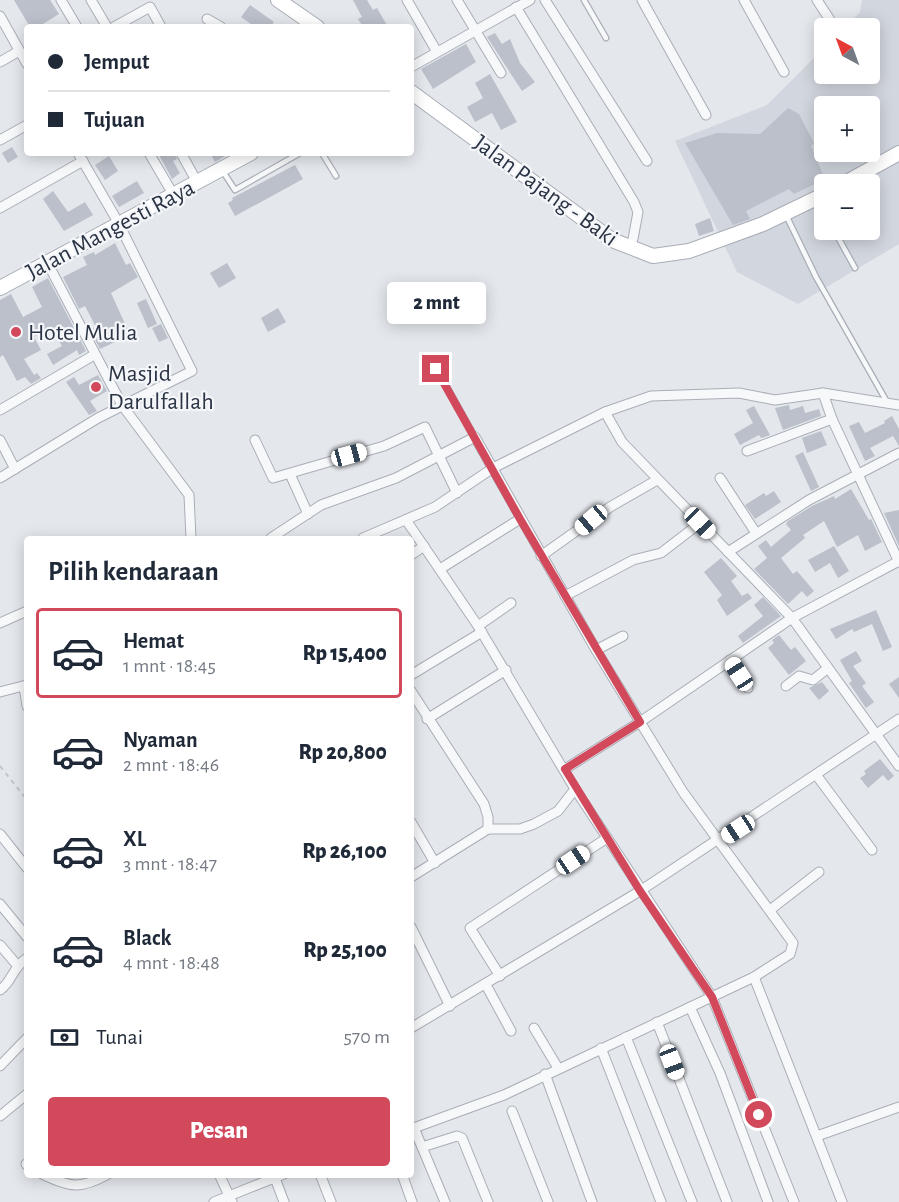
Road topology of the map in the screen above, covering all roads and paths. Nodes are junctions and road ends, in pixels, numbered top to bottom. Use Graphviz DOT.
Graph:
graph roads {
  1 [pos="61,0"];
  2 [pos="91,0"];
  3 [pos="278,0"];
  4 [pos="406,0"];
  5 [pos="457,0"];
  6 [pos="506,0"];
  7 [pos="530,0"];
  8 [pos="545,0"];
  9 [pos="584,0"];
  10 [pos="642,0"];
  11 [pos="744,0"];
  12 [pos="818,0"];
  13 [pos="514,9"];
  14 [pos="0,16"];
  15 [pos="829,18"];
  16 [pos="207,19"];
  17 [pos="75,24"];
  18 [pos="105,24"];
  19 [pos="119,24"];
  20 [pos="159,24"];
  21 [pos="216,24"];
  22 [pos="313,24"];
  23 [pos="475,31"];
  24 [pos="606,38"];
  25 [pos="20,51"];
  26 [pos="437,52"];
  27 [pos="24,58"];
  28 [pos="0,62"];
  29 [pos="414,65"];
  30 [pos="784,72"];
  31 [pos="501,73"];
  32 [pos="414,94"];
  33 [pos="706,116"];
  34 [pos="24,126"];
  35 [pos="0,140"];
  36 [pos="899,153"];
  37 [pos="151,156"];
  38 [pos="183,156"];
  39 [pos="246,156"];
  40 [pos="295,156"];
  41 [pos="324,156"];
  42 [pos="81,157"];
  43 [pos="647,161"];
  44 [pos="222,169"];
  45 [pos="861,174"];
  46 [pos="336,176"];
  47 [pos="197,182"];
  48 [pos="173,194"];
  49 [pos="814,199"];
  50 [pos="0,208"];
  51 [pos="785,213"];
  52 [pos="118,222"];
  53 [pos="840,240"];
  54 [pos="633,244"];
  55 [pos="47,262"];
  56 [pos="855,268"];
  57 [pos="0,288"];
  58 [pos="94,355"];
  59 [pos="436,369"];
  60 [pos="823,393"];
  61 [pos="887,402"];
  62 [pos="122,405"];
  63 [pos="899,405"];
  64 [pos="0,410"];
  65 [pos="605,412"];
  66 [pos="832,419"];
  67 [pos="474,437"];
  68 [pos="0,440"];
  69 [pos="255,440"];
  70 [pos="747,451"];
  71 [pos="899,453"];
  72 [pos="438,456"];
  73 [pos="493,468"];
  74 [pos="15,469"];
  75 [pos="290,474"];
  76 [pos="859,474"];
  77 [pos="0,478"];
  78 [pos="720,478"];
  79 [pos="657,480"];
  80 [pos="457,493"];
  81 [pos="308,514"];
  82 [pos="520,519"];
  83 [pos="406,520"];
  84 [pos="700,523"];
  85 [pos="756,532"];
  86 [pos="191,536"];
  87 [pos="274,536"];
  88 [pos="368,536"];
  89 [pos="424,546"];
  90 [pos="728,552"];
  91 [pos="414,553"];
  92 [pos="541,556"];
  93 [pos="899,561"];
  94 [pos="440,569"];
  95 [pos="564,596"];
  96 [pos="511,603"];
  97 [pos="24,612"];
  98 [pos="792,618"];
  99 [pos="0,623"];
  100 [pos="480,629"];
  101 [pos="623,636"];
  102 [pos="596,650"];
  103 [pos="730,660"];
  104 [pos="828,668"];
  105 [pos="506,670"];
  106 [pos="414,673"];
  107 [pos="24,686"];
  108 [pos="786,686"];
  109 [pos="748,688"];
  110 [pos="0,692"];
  111 [pos="414,697"];
  112 [pos="427,718"];
  113 [pos="899,719"];
  114 [pos="640,722"];
  115 [pos="877,735"];
  116 [pos="0,766"];
  117 [pos="899,766"];
  118 [pos="565,769"];
  119 [pos="817,776"];
  120 [pos="575,789"];
  121 [pos="24,796"];
  122 [pos="414,827"];
  123 [pos="488,829"];
  124 [pos="0,834"];
  125 [pos="607,837"];
  126 [pos="718,842"];
  127 [pos="872,850"];
  128 [pos="24,863"];
  129 [pos="435,863"];
  130 [pos="819,872"];
  131 [pos="414,875"];
  132 [pos="640,891"];
  133 [pos="0,904"];
  134 [pos="770,910"];
  135 [pos="24,933"];
  136 [pos="414,933"];
  137 [pos="0,945"];
  138 [pos="24,960"];
  139 [pos="17,965"];
  140 [pos="500,976"];
  141 [pos="754,977"];
  142 [pos="486,985"];
  143 [pos="0,990"];
  144 [pos="712,997"];
  145 [pos="450,1006"];
  146 [pos="690,1007"];
  147 [pos="657,1022"];
  148 [pos="414,1026"];
  149 [pos="534,1028"];
  150 [pos="511,1030"];
  151 [pos="626,1037"];
  152 [pos="24,1041"];
  153 [pos="601,1048"];
  154 [pos="0,1066"];
  155 [pos="558,1068"];
  156 [pos="545,1074"];
  157 [pos="24,1096"];
  158 [pos="899,1107"];
  159 [pos="512,1111"];
  160 [pos="0,1116"];
  161 [pos="414,1128"];
  162 [pos="414,1133"];
  163 [pos="817,1136"];
  164 [pos="422,1147"];
  165 [pos="50,1178"];
  166 [pos="98,1178"];
  167 [pos="221,1178"];
  168 [pos="275,1178"];
  169 [pos="279,1178"];
  170 [pos="322,1178"];
  171 [pos="403,1178"];
  172 [pos="231,1199"];
  173 [pos="214,1202"];
  174 [pos="284,1202"];
  175 [pos="331,1202"];
  176 [pos="412,1202"];
  177 [pos="445,1202"];
  178 [pos="488,1202"];
  179 [pos="548,1202"];
  180 [pos="592,1202"];
  181 [pos="661,1202"];
  182 [pos="692,1202"];
  183 [pos="727,1202"];
  184 [pos="768,1202"];
  185 [pos="794,1202"];
  186 [pos="842,1202"];
  1 -- 17 [label="street"];
  2 -- 18 [label="street"];
  3 -- 22 [label="main road"];
  4 -- 26 [label="street"];
  5 -- 23 [label="street"];
  6 -- 13 [label="street"];
  7 -- 13 [label="street"];
  8 -- 43 [label="street"];
  9 -- 24 [label="lane"];
  10 -- 33 [label="street"];
  11 -- 30 [label="street"];
  12 -- 15 [label="street"];
  13 -- 23 [label="street"];
  13 -- 54 [label="street"];
  14 -- 25 [label="street"];
  16 -- 21 [label="street"];
  19 -- 20 [label="street"];
  23 -- 26 [label="street"];
  23 -- 31 [label="street"];
  25 -- 27 [label="street"];
  25 -- 28 [label="street"];
  26 -- 29 [label="street"];
  32 -- 54 [label="main road, Jalan Pajang - Baki"];
  34 -- 35 [label="street"];
  36 -- 45 [label="main road"];
  37 -- 48 [label="street"];
  38 -- 47 [label="street"];
  39 -- 44 [label="main road, Jalan Mangesti Raya"];
  40 -- 44 [label="lane"];
  41 -- 46 [label="lane"];
  42 -- 50 [label="street"];
  42 -- 52 [label="street"];
  44 -- 47 [label="main road, Jalan Mangesti Raya"];
  47 -- 48 [label="main road, Jalan Mangesti Raya"];
  48 -- 52 [label="main road, Jalan Mangesti Raya"];
  49 -- 51 [label="main road, Jalan Pajang - Baki"];
  51 -- 54 [label="main road, Jalan Pajang - Baki"];
  51 -- 61 [label="lane"];
  52 -- 55 [label="main road, Jalan Mangesti Raya"];
  52 -- 62 [label="street"];
  53 -- 56 [label="lane"];
  55 -- 57 [label="main road, Jalan Mangesti Raya"];
  55 -- 58 [label="street"];
  58 -- 62 [label="street"];
  58 -- 64 [label="street"];
  59 -- 67 [label="lane"];
  60 -- 61 [label="street"];
  60 -- 65 [label="street"];
  60 -- 66 [label="street"];
  61 -- 63 [label="street"];
  62 -- 74 [label="street"];
  62 -- 86 [label="street"];
  65 -- 73 [label="street"];
  65 -- 79 [label="street"];
  66 -- 70 [label="street"];
  66 -- 76 [label="street"];
  67 -- 72 [label="street"];
  67 -- 73 [label="street"];
  68 -- 74 [label="street"];
  69 -- 75 [label="street"];
  71 -- 76 [label="street"];
  72 -- 75 [label="street"];
  72 -- 80 [label="street"];
  72 -- 81 [label="street"];
  73 -- 80 [label="street"];
  73 -- 82 [label="street"];
  74 -- 77 [label="street"];
  75 -- 81 [label="street"];
  76 -- 85 [label="street"];
  76 -- 93 [label="street"];
  78 -- 85 [label="street"];
  79 -- 84 [label="street"];
  79 -- 92 [label="street"];
  80 -- 83 [label="street"];
  81 -- 87 [label="street"];
  82 -- 92 [label="street"];
  82 -- 94 [label="street"];
  83 -- 88 [label="street"];
  83 -- 89 [label="street"];
  84 -- 90 [label="street"];
  84 -- 95 [label="street"];
  85 -- 90 [label="street"];
  89 -- 91 [label="street"];
  89 -- 94 [label="street"];
  90 -- 98 [label="street"];
  92 -- 95 [label="street"];
  93 -- 98 [label="street"];
  94 -- 100 [label="street"];
  95 -- 102 [label="street"];
  96 -- 100 [label="street"];
  97 -- 99 [label="street"];
  98 -- 103 [label="street"];
  98 -- 104 [label="street"];
  100 -- 105 [label="street"];
  100 -- 106 [label="street"];
  101 -- 102 [label="street"];
  102 -- 114 [label="street"];
  103 -- 109 [label="street"];
  103 -- 114 [label="street"];
  104 -- 108 [label="street"];
  104 -- 115 [label="street"];
  105 -- 112 [label="street"];
  105 -- 118 [label="street"];
  107 -- 110 [label="street"];
  111 -- 112 [label="street"];
  112 -- 123 [label="street"];
  113 -- 115 [label="street"];
  114 -- 118 [label="street"];
  114 -- 126 [label="street"];
  115 -- 117 [label="street"];
  115 -- 119 [label="street"];
  116 -- 121 [label="path"];
  118 -- 120 [label="street"];
  119 -- 126 [label="street"];
  119 -- 127 [label="street"];
  120 -- 123 [label="street"];
  120 -- 125 [label="street"];
  122 -- 129 [label="street"];
  123 -- 129 [label="street"];
  124 -- 128 [label="street"];
  125 -- 132 [label="street"];
  125 -- 140 [label="street"];
  126 -- 132 [label="street"];
  126 -- 134 [label="street"];
  129 -- 131 [label="street"];
  130 -- 134 [label="street"];
  132 -- 140 [label="street"];
  132 -- 144 [label="street"];
  133 -- 135 [label="street"];
  134 -- 141 [label="street"];
  136 -- 145 [label="street"];
  137 -- 139 [label="street"];
  138 -- 139 [label="street"];
  139 -- 143 [label="street"];
  140 -- 142 [label="street"];
  141 -- 144 [label="street"];
  141 -- 163 [label="street"];
  142 -- 145 [label="street"];
  142 -- 150 [label="street"];
  144 -- 146 [label="street"];
  144 -- 185 [label="street"];
  145 -- 148 [label="street"];
  146 -- 147 [label="street"];
  146 -- 184 [label="street"];
  147 -- 151 [label="street"];
  147 -- 183 [label="street"];
  149 -- 155 [label="street"];
  151 -- 153 [label="street"];
  151 -- 182 [label="street"];
  152 -- 154 [label="street"];
  153 -- 155 [label="street"];
  153 -- 181 [label="street"];
  155 -- 156 [label="street"];
  156 -- 161 [label="street"];
  156 -- 180 [label="street"];
  157 -- 160 [label="street"];
  158 -- 163 [label="street"];
  159 -- 179 [label="street"];
  162 -- 164 [label="street"];
  163 -- 186 [label="street"];
  164 -- 177 [label="street"];
  164 -- 178 [label="street"];
  165 -- 166 [label="street"];
  167 -- 172 [label="street"];
  168 -- 172 [label="street"];
  169 -- 174 [label="street"];
  170 -- 175 [label="street"];
  171 -- 176 [label="street"];
  172 -- 173 [label="street"];
}
